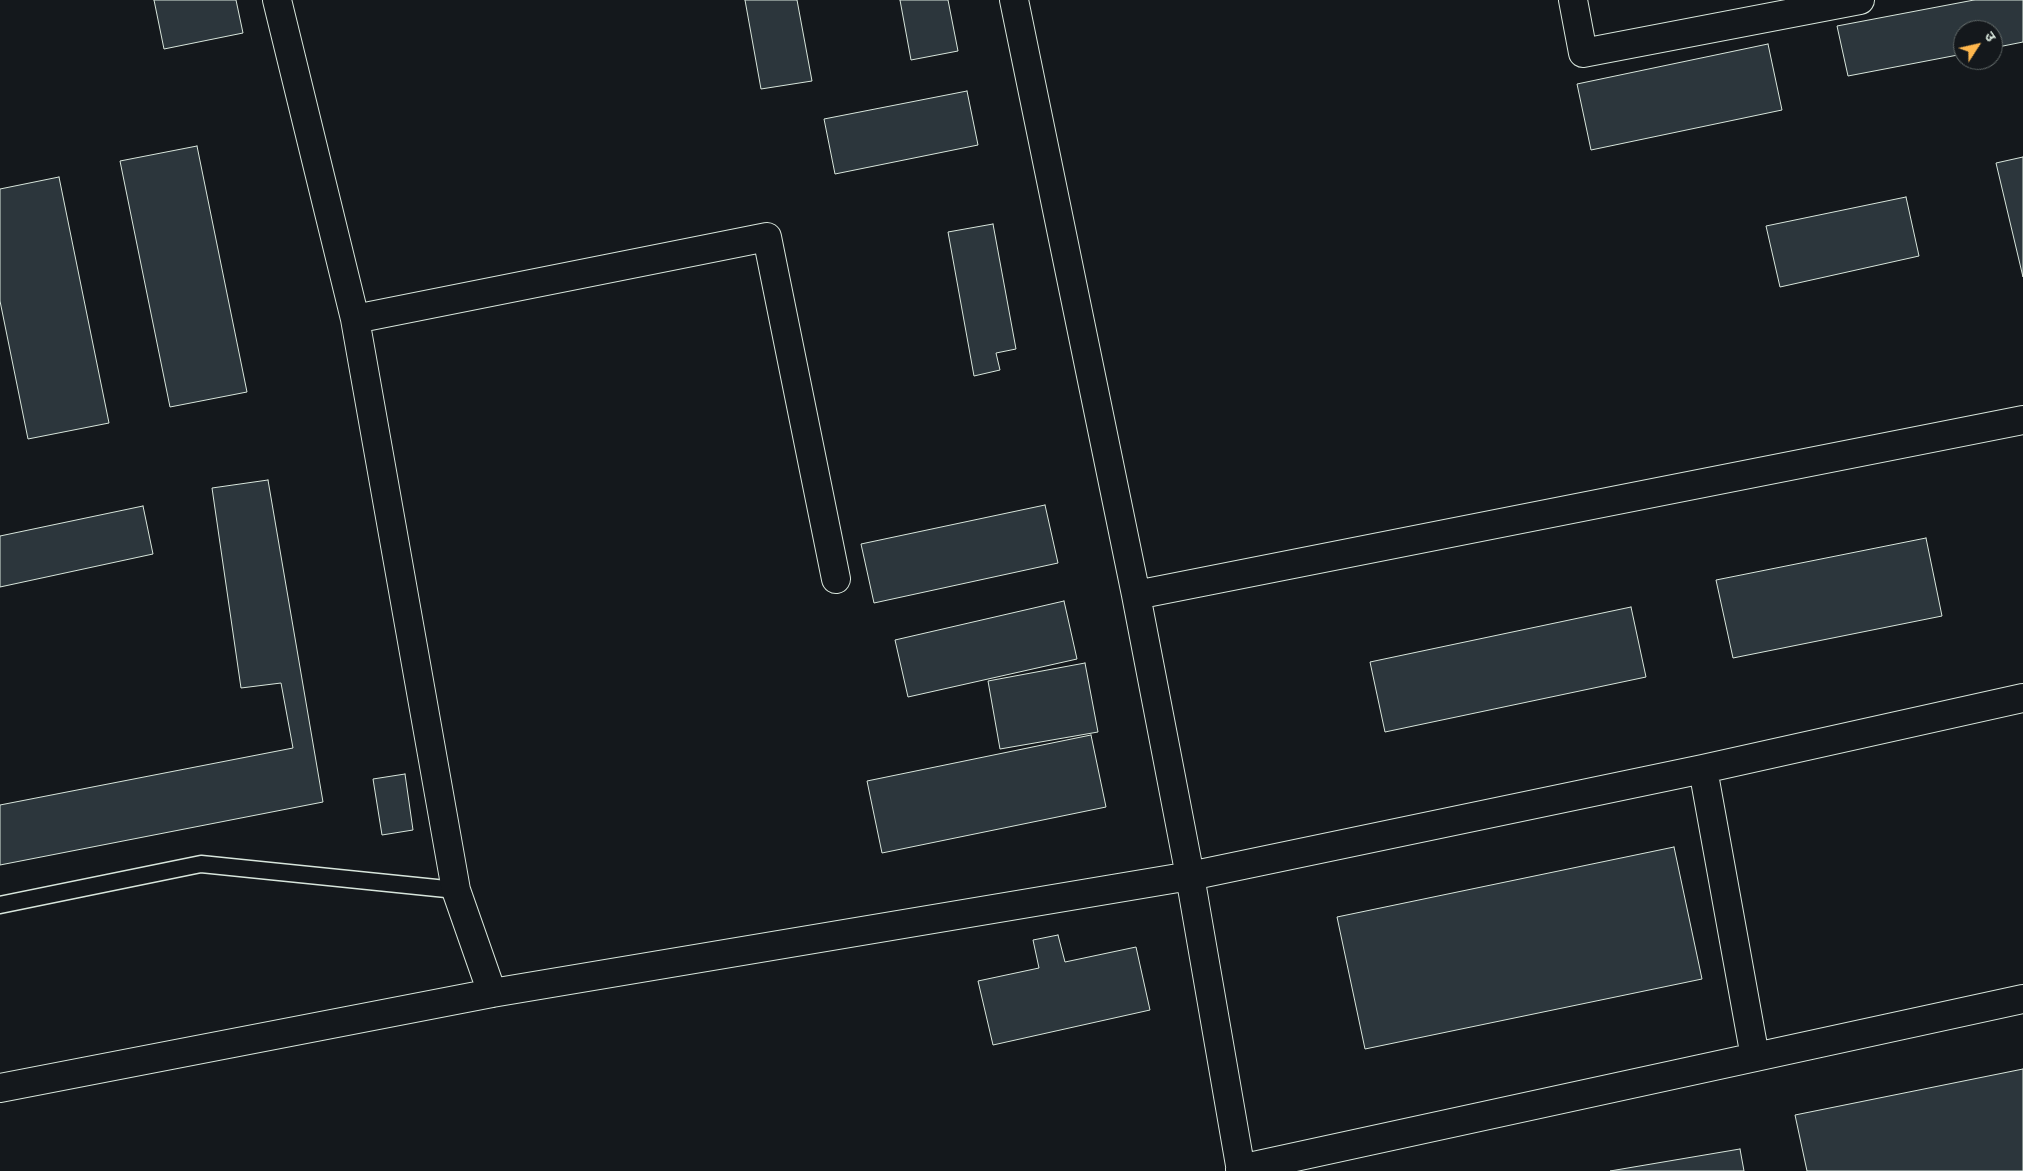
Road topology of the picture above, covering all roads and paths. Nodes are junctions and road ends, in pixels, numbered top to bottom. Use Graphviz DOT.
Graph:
graph roads {
  1 [pos="277,0"];
  2 [pos="1014,0"];
  3 [pos="1573,0"];
  4 [pos="1860,0"];
  5 [pos="356,319"];
  6 [pos="2023,420"];
  7 [pos="836,579"];
  8 [pos="1136,594"];
  9 [pos="2023,698"];
  10 [pos="1703,769"];
  11 [pos="1190,876"];
  12 [pos="456,890"];
  13 [pos="0,905"];
  14 [pos="492,993"];
  15 [pos="2023,999"];
  16 [pos="1755,1057"];
  17 [pos="0,1088"];
  18 [pos="1240,1170"];
  1 -- 5 [label="street"];
  2 -- 8 [label="street"];
  3 -- 4 [label="street"];
  5 -- 7 [label="street"];
  5 -- 12 [label="street"];
  6 -- 8 [label="street"];
  8 -- 11 [label="street"];
  9 -- 10 [label="street"];
  10 -- 11 [label="street"];
  10 -- 16 [label="street"];
  11 -- 14 [label="street"];
  11 -- 18 [label="street"];
  12 -- 13 [label="lane"];
  12 -- 14 [label="street"];
  14 -- 17 [label="street"];
  15 -- 16 [label="street"];
  16 -- 18 [label="street"];
}
